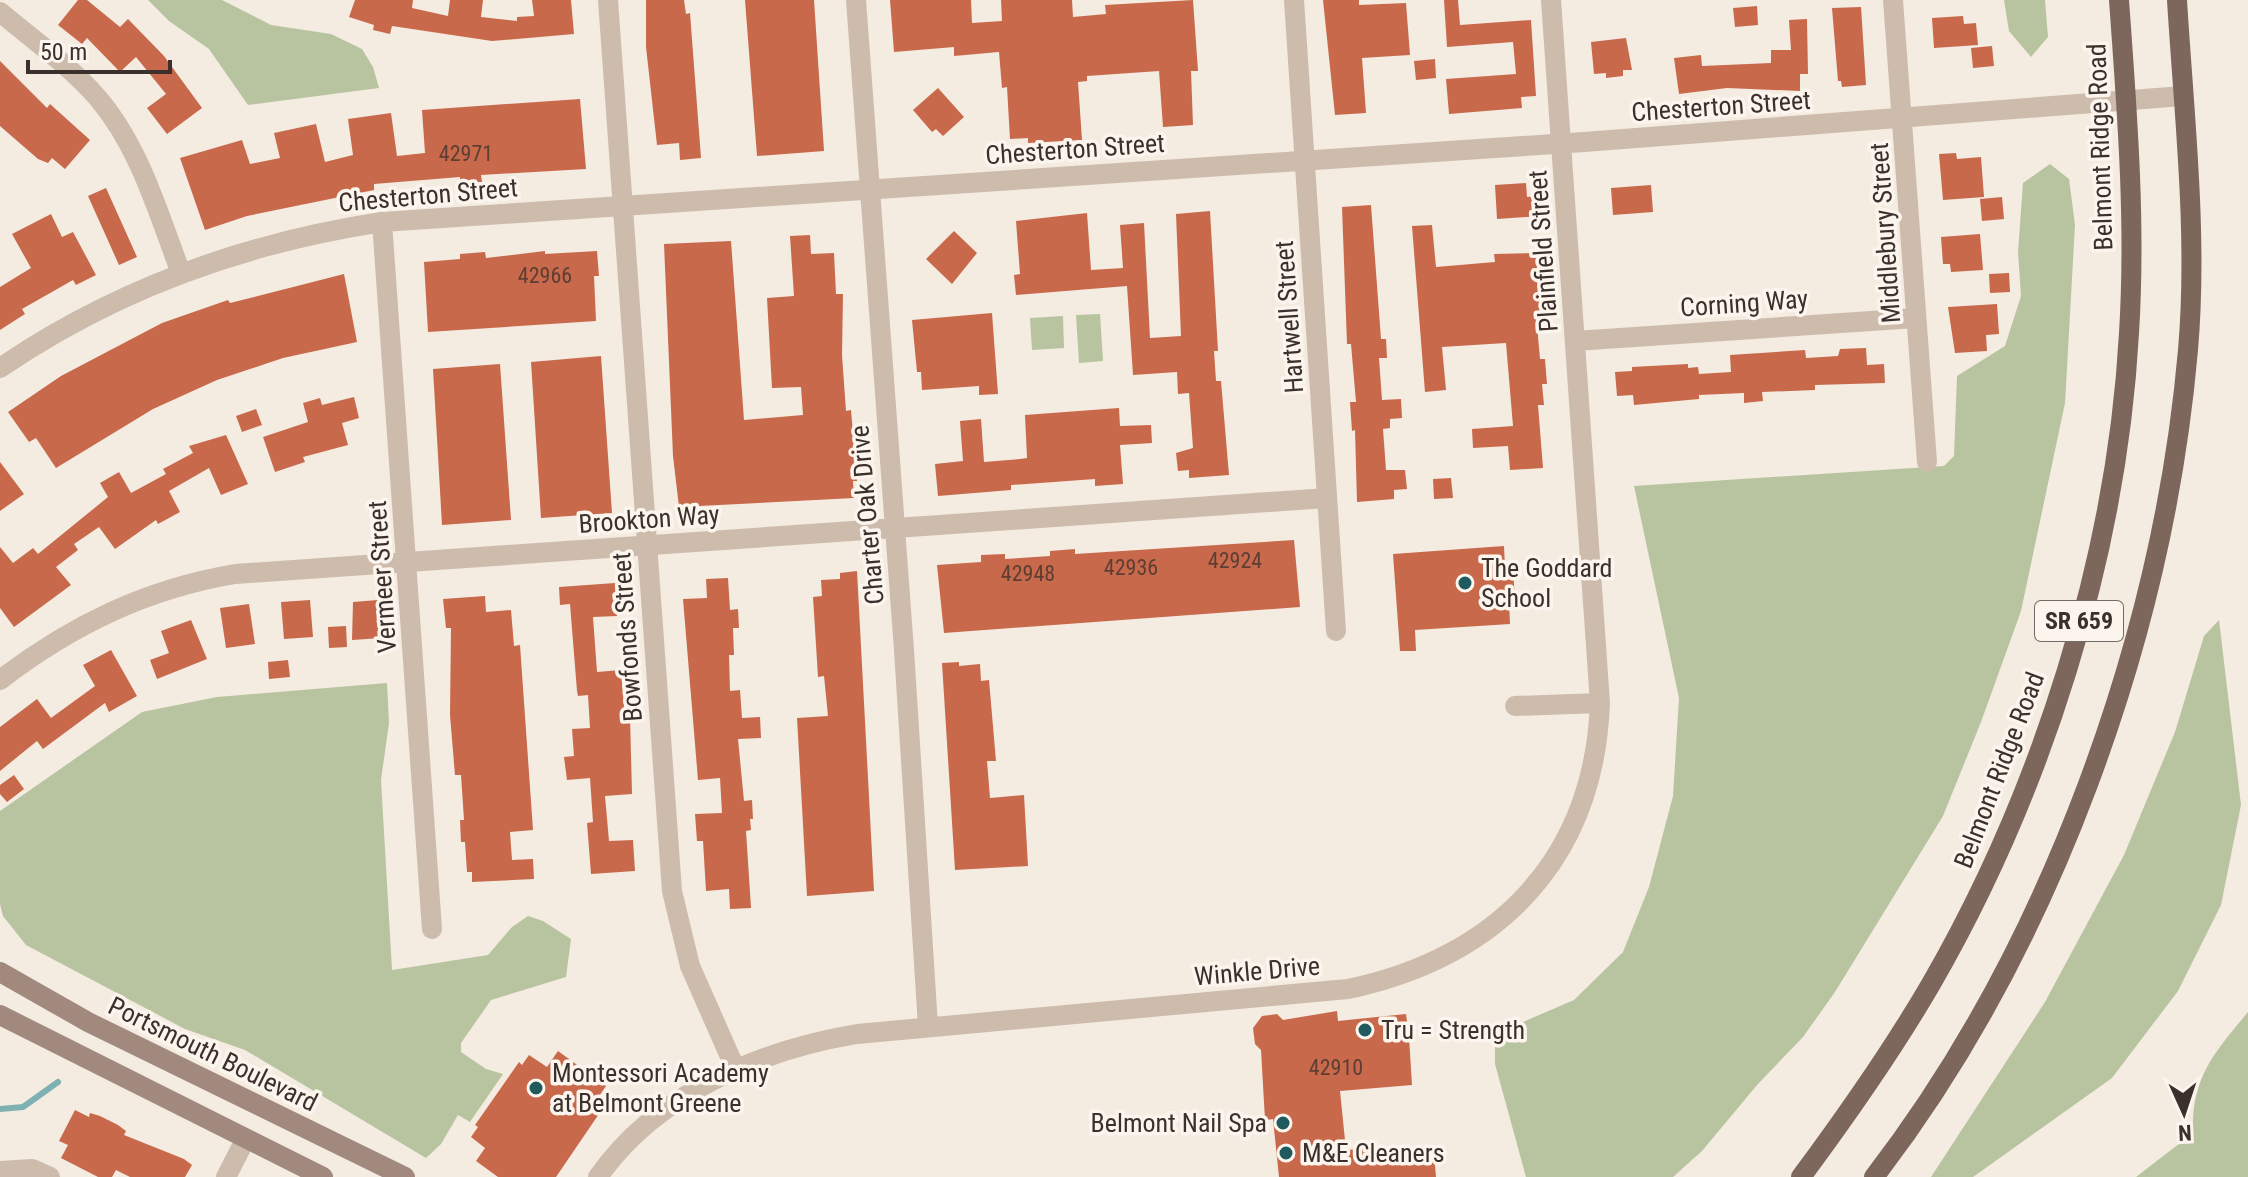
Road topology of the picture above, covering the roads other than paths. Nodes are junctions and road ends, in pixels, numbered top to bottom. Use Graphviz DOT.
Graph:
graph roads {
  1 [pos="608,0"];
  2 [pos="856,0"];
  3 [pos="1294,0"];
  4 [pos="1551,0"];
  5 [pos="1893,0"];
  6 [pos="2119,0"];
  7 [pos="2177,0"];
  8 [pos="0,12"];
  9 [pos="2183,96"];
  10 [pos="2126,100"];
  11 [pos="1903,118"];
  12 [pos="1563,143"];
  13 [pos="1305,161"];
  14 [pos="869,188"];
  15 [pos="623,204"];
  16 [pos="382,222"];
  17 [pos="181,273"];
  18 [pos="1916,318"];
  19 [pos="1575,341"];
  20 [pos="0,368"];
  21 [pos="1927,462"];
  22 [pos="1327,498"];
  23 [pos="1586,499"];
  24 [pos="895,530"];
  25 [pos="647,546"];
  26 [pos="406,561"];
  27 [pos="1336,631"];
  28 [pos="0,680"];
  29 [pos="1600,703"];
  30 [pos="1515,706"];
  31 [pos="432,929"];
  32 [pos="0,972"];
  33 [pos="0,1015"];
  34 [pos="928,1026"];
  35 [pos="735,1068"];
  36 [pos="245,1140"];
  37 [pos="0,1171"];
  38 [pos="50,1177"];
  39 [pos="226,1177"];
  40 [pos="323,1177"];
  41 [pos="405,1177"];
  42 [pos="598,1177"];
  43 [pos="1801,1177"];
  44 [pos="1874,1177"];
  1 -- 15 [label="street, Bowfonds Street"];
  2 -- 14 [label="street, Charter Oak Drive"];
  3 -- 13 [label="street, Hartwell Street"];
  4 -- 12 [label="street, Plainfield Street"];
  5 -- 11 [label="street, Middlebury Street"];
  6 -- 10 [label="main road, Belmont Ridge Road / SR 659"];
  7 -- 9 [label="main road, SR 659"];
  8 -- 17 [label="street"];
  9 -- 10 [label="street, Chesterton Street"];
  9 -- 44 [label="main road, SR 659"];
  10 -- 11 [label="street, Chesterton Street"];
  10 -- 43 [label="main road, Belmont Ridge Road / SR 659"];
  11 -- 12 [label="street, Chesterton Street"];
  11 -- 18 [label="street, Middlebury Street"];
  12 -- 13 [label="street, Chesterton Street"];
  12 -- 19 [label="street, Plainfield Street"];
  13 -- 14 [label="street, Chesterton Street"];
  13 -- 22 [label="street, Hartwell Street"];
  14 -- 15 [label="street, Chesterton Street"];
  14 -- 24 [label="street, Charter Oak Drive"];
  15 -- 16 [label="street, Chesterton Street"];
  15 -- 25 [label="street, Bowfonds Street"];
  16 -- 17 [label="street, Chesterton Street"];
  16 -- 26 [label="street, Vermeer Street"];
  17 -- 20 [label="street, Chesterton Street"];
  18 -- 19 [label="street, Corning Way"];
  18 -- 21 [label="street, Middlebury Street"];
  19 -- 23 [label="street, Plainfield Street"];
  22 -- 24 [label="street, Brookton Way"];
  22 -- 27 [label="street, Hartwell Street"];
  23 -- 29 [label="street, Winkle Drive"];
  24 -- 25 [label="street, Brookton Way"];
  24 -- 34 [label="street, Charter Oak Drive"];
  25 -- 26 [label="street, Brookton Way"];
  25 -- 35 [label="street, Bowfonds Street"];
  26 -- 28 [label="street, Brookton Way"];
  26 -- 31 [label="street, Vermeer Street"];
  29 -- 30 [label="street"];
  29 -- 34 [label="street, Winkle Drive"];
  32 -- 41 [label="street, Portsmouth Boulevard"];
  33 -- 36 [label="street"];
  34 -- 35 [label="street, Winkle Drive"];
  35 -- 42 [label="street, Winkle Drive"];
  36 -- 39 [label="street"];
  36 -- 40 [label="street"];
  37 -- 38 [label="street"];
}
